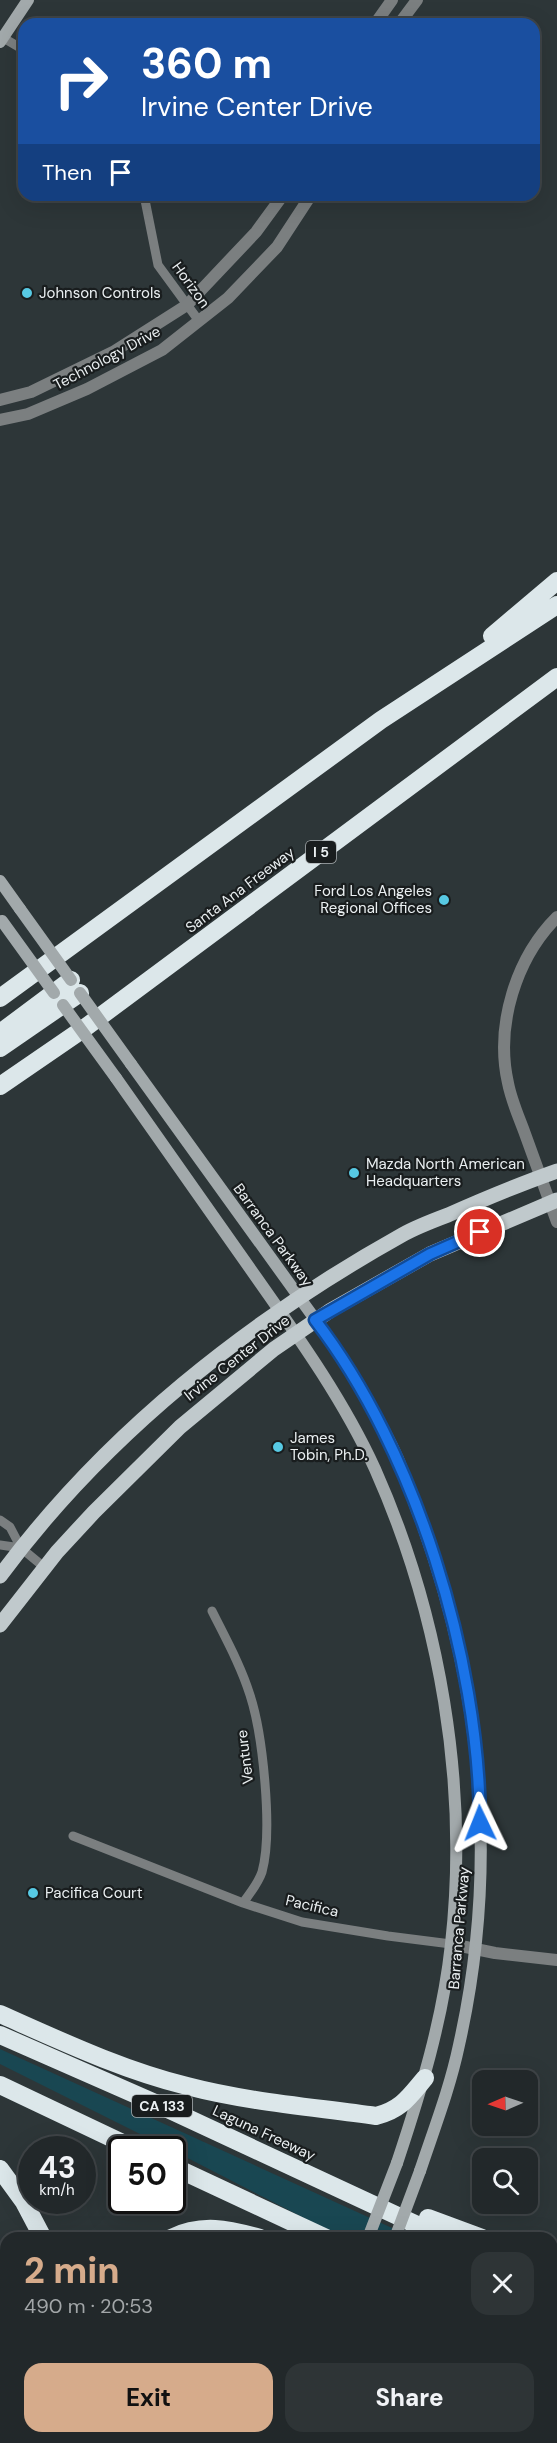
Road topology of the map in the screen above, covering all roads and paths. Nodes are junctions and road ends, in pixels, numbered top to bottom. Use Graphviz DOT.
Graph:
graph roads {
  1 [pos="28,0"];
  2 [pos="392,0"];
  3 [pos="417,0"];
  4 [pos="379,18"];
  5 [pos="404,18"];
  6 [pos="1,39"];
  7 [pos="18,47"];
  8 [pos="145,201"];
  9 [pos="279,201"];
  10 [pos="307,201"];
  11 [pos="187,305"];
  12 [pos="199,321"];
  13 [pos="0,400"];
  14 [pos="0,420"];
  15 [pos="557,581"];
  16 [pos="557,605"];
  17 [pos="557,677"];
  18 [pos="381,720"];
  19 [pos="0,881"];
  20 [pos="557,917"];
  21 [pos="1,920"];
  22 [pos="75,987"];
  23 [pos="0,998"];
  24 [pos="58,999"];
  25 [pos="0,1033"];
  26 [pos="0,1048"];
  27 [pos="0,1086"];
  28 [pos="557,1171"];
  29 [pos="540,1177"];
  30 [pos="553,1202"];
  31 [pos="557,1222"];
  32 [pos="299,1297"];
  33 [pos="280,1310"];
  34 [pos="315,1320"];
  35 [pos="295,1334"];
  36 [pos="0,1520"];
  37 [pos="0,1545"];
  38 [pos="21,1548"];
  39 [pos="44,1567"];
  40 [pos="0,1576"];
  41 [pos="212,1611"];
  42 [pos="0,1625"];
  43 [pos="73,1836"];
  44 [pos="243,1903"];
  45 [pos="451,1944"];
  46 [pos="475,1950"];
  47 [pos="557,1960"];
  48 [pos="0,2014"];
  49 [pos="0,2035"];
  50 [pos="425,2078"];
  51 [pos="0,2085"];
  52 [pos="108,2136"];
  53 [pos="0,2169"];
  54 [pos="186,2173"];
  55 [pos="322,2180"];
  56 [pos="40,2232"];
  57 [pos="186,2232"];
  58 [pos="239,2232"];
  59 [pos="313,2232"];
  60 [pos="370,2232"];
  61 [pos="397,2232"];
  62 [pos="432,2232"];
  63 [pos="465,2232"];
  1 -- 6 [label="main road"];
  2 -- 4 [label="street"];
  3 -- 5 [label="street"];
  6 -- 7 [label="street"];
  8 -- 11 [label="street, Horizon"];
  9 -- 11 [label="street, Technology Drive"];
  10 -- 12 [label="street, Technology Drive"];
  11 -- 12 [label="street, Horizon"];
  11 -- 13 [label="street, Technology Drive"];
  12 -- 14 [label="street, Technology Drive"];
  15 -- 18 [label="highway"];
  16 -- 18 [label="highway"];
  17 -- 27 [label="highway, Santa Ana Freeway / I 5"];
  18 -- 23 [label="highway"];
  19 -- 22 [label="main road, Barranca Parkway, bridge"];
  20 -- 29 [label="street"];
  21 -- 24 [label="main road, Barranca Parkway, bridge"];
  22 -- 24 [label="highway"];
  22 -- 32 [label="main road, Barranca Parkway, bridge"];
  24 -- 25 [label="highway"];
  24 -- 26 [label="highway"];
  24 -- 33 [label="main road, Barranca Parkway, bridge"];
  28 -- 29 [label="main road, Irvine Center Drive"];
  29 -- 30 [label="street"];
  29 -- 32 [label="main road, Irvine Center Drive"];
  30 -- 31 [label="street"];
  30 -- 34 [label="main road, Irvine Center Drive"];
  32 -- 33 [label="main road, Irvine Center Drive"];
  32 -- 34 [label="main road, Barranca Parkway"];
  33 -- 35 [label="main road, Barranca Parkway"];
  33 -- 38 [label="main road, Irvine Center Drive"];
  34 -- 35 [label="main road, Irvine Center Drive"];
  34 -- 46 [label="main road, Barranca Parkway"];
  35 -- 39 [label="main road, Irvine Center Drive"];
  35 -- 45 [label="main road, Barranca Parkway"];
  36 -- 38 [label="street"];
  37 -- 38 [label="street"];
  38 -- 39 [label="street"];
  38 -- 40 [label="main road, Irvine Center Drive"];
  39 -- 42 [label="main road, Irvine Center Drive"];
  41 -- 44 [label="street, Venture"];
  43 -- 44 [label="street, Pacifica"];
  44 -- 45 [label="street, Pacifica"];
  45 -- 46 [label="street, Pacifica"];
  45 -- 50 [label="main road, Barranca Parkway"];
  46 -- 47 [label="street, Pacifica"];
  46 -- 61 [label="main road, Barranca Parkway, bridge"];
  48 -- 50 [label="highway"];
  49 -- 55 [label="highway, Laguna Freeway / CA 133"];
  50 -- 60 [label="main road, Barranca Parkway, bridge"];
  51 -- 52 [label="highway"];
  53 -- 56 [label="highway"];
  54 -- 59 [label="highway"];
  55 -- 62 [label="highway, Laguna Freeway / CA 133"];
  55 -- 63 [label="highway"];
  57 -- 58 [label="highway"];
}
